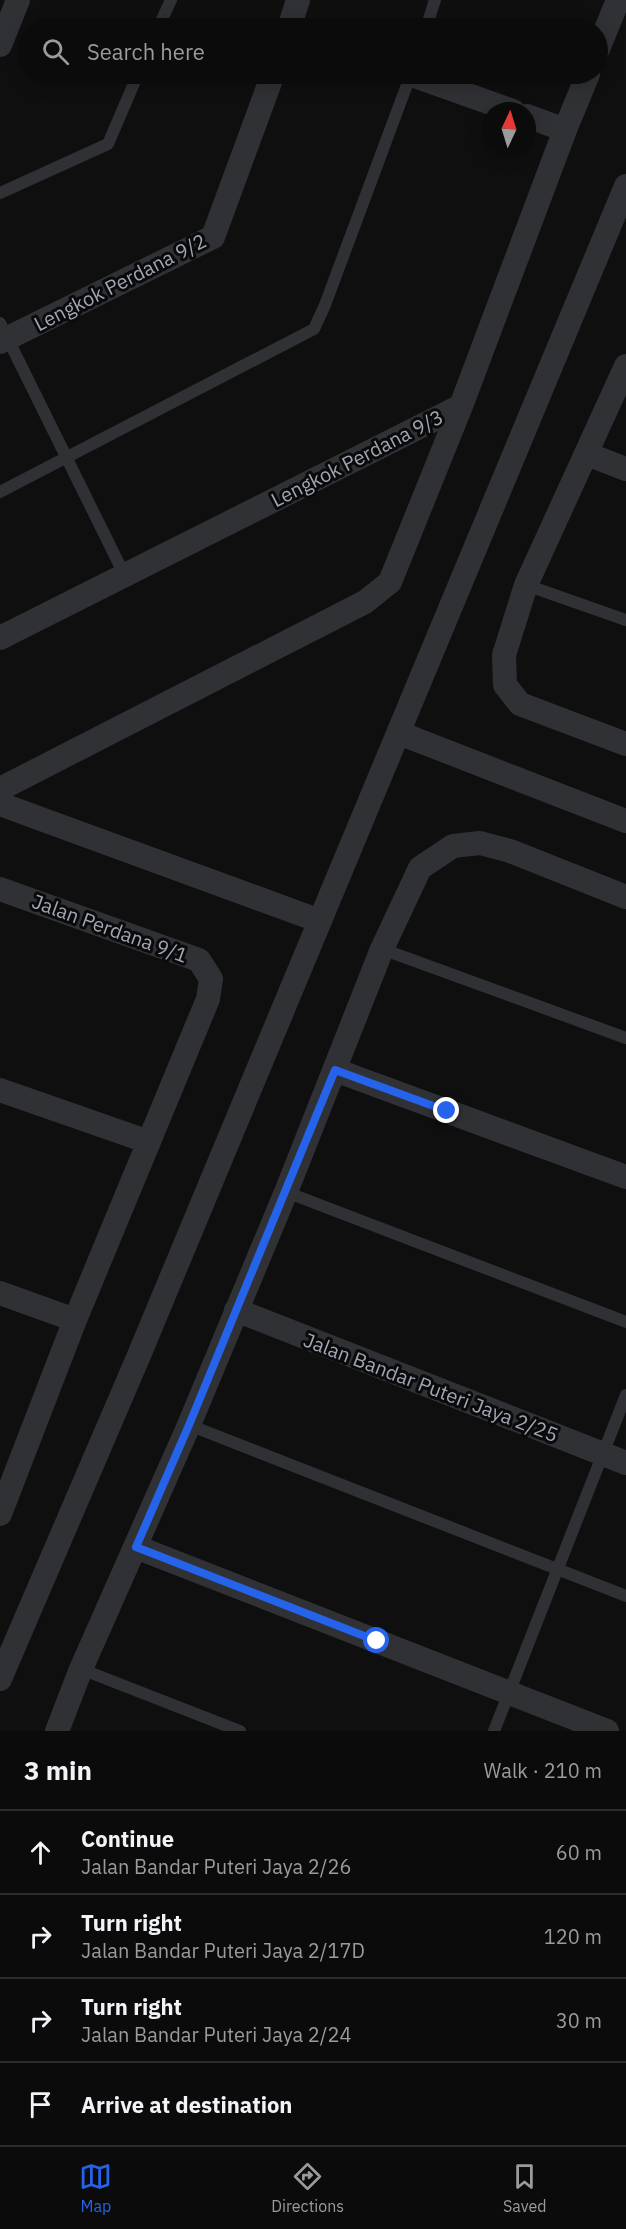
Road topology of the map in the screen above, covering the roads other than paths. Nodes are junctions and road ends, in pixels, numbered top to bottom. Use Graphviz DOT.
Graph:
graph roads {
  1 [pos="18,0"];
  2 [pos="171,0"];
  3 [pos="298,0"];
  4 [pos="435,0"];
  5 [pos="618,0"];
  6 [pos="163,18"];
  7 [pos="292,18"];
  8 [pos="429,18"];
  9 [pos="608,24"];
  10 [pos="0,45"];
  11 [pos="134,84"];
  12 [pos="269,84"];
  13 [pos="406,84"];
  14 [pos="438,84"];
  15 [pos="584,84"];
  16 [pos="488,102"];
  17 [pos="536,119"];
  18 [pos="564,129"];
  19 [pos="626,186"];
  20 [pos="0,193"];
  21 [pos="3,334"];
  22 [pos="626,366"];
  23 [pos="461,406"];
  24 [pos="586,454"];
  25 [pos="66,458"];
  26 [pos="626,469"];
  27 [pos="0,492"];
  28 [pos="124,574"];
  29 [pos="526,585"];
  30 [pos="626,620"];
  31 [pos="0,638"];
  32 [pos="399,733"];
  33 [pos="626,744"];
  34 [pos="0,789"];
  35 [pos="0,804"];
  36 [pos="626,821"];
  37 [pos="0,889"];
  38 [pos="626,897"];
  39 [pos="320,921"];
  40 [pos="382,949"];
  41 [pos="626,1038"];
  42 [pos="335,1070"];
  43 [pos="0,1090"];
  44 [pos="149,1142"];
  45 [pos="626,1177"];
  46 [pos="286,1192"];
  47 [pos="0,1293"];
  48 [pos="236,1310"];
  49 [pos="75,1320"];
  50 [pos="626,1322"];
  51 [pos="626,1395"];
  52 [pos="189,1425"];
  53 [pos="603,1454"];
  54 [pos="626,1463"];
  55 [pos="2,1506"];
  56 [pos="136,1547"];
  57 [pos="558,1569"];
  58 [pos="626,1596"];
  59 [pos="81,1669"];
  60 [pos="0,1679"];
  61 [pos="509,1692"];
  62 [pos="57,1731"];
  63 [pos="240,1731"];
  64 [pos="494,1731"];
  65 [pos="607,1731"];
  1 -- 10 [label="street"];
  2 -- 6 [label="lane"];
  3 -- 7 [label="street"];
  4 -- 8 [label="lane"];
  5 -- 9 [label="street"];
  11 -- 20 [label="lane"];
  12 -- 21 [label="street, Lengkok Perdana 9/2"];
  13 -- 25 [label="lane"];
  14 -- 16 [label="street"];
  15 -- 18 [label="street, Lengkok Perdana 9/3"];
  17 -- 18 [label="street"];
  18 -- 23 [label="street, Lengkok Perdana 9/3"];
  19 -- 32 [label="street"];
  21 -- 25 [label="lane"];
  22 -- 24 [label="street"];
  23 -- 28 [label="street, Lengkok Perdana 9/3"];
  23 -- 34 [label="street"];
  24 -- 26 [label="street"];
  24 -- 29 [label="street"];
  25 -- 27 [label="lane"];
  25 -- 28 [label="lane"];
  28 -- 31 [label="street, Lengkok Perdana 9/3"];
  29 -- 30 [label="lane"];
  29 -- 33 [label="street"];
  32 -- 36 [label="street"];
  32 -- 39 [label="street"];
  35 -- 39 [label="street"];
  37 -- 44 [label="street, Jalan Perdana 9/1"];
  38 -- 40 [label="street"];
  39 -- 60 [label="street"];
  40 -- 41 [label="lane"];
  40 -- 42 [label="street"];
  42 -- 45 [label="street"];
  42 -- 46 [label="street"];
  43 -- 44 [label="street"];
  44 -- 49 [label="street"];
  46 -- 48 [label="street"];
  46 -- 50 [label="lane"];
  47 -- 49 [label="street"];
  48 -- 52 [label="street"];
  48 -- 53 [label="street, Jalan Bandar Puteri Jaya 2/25"];
  49 -- 55 [label="street"];
  51 -- 53 [label="lane"];
  52 -- 56 [label="street"];
  52 -- 57 [label="lane"];
  53 -- 54 [label="street, Jalan Bandar Puteri Jaya 2/25"];
  53 -- 57 [label="lane"];
  56 -- 59 [label="street"];
  56 -- 61 [label="street"];
  57 -- 58 [label="lane"];
  57 -- 61 [label="lane"];
  59 -- 62 [label="street"];
  59 -- 63 [label="lane"];
  61 -- 64 [label="lane"];
  61 -- 65 [label="street"];
}
